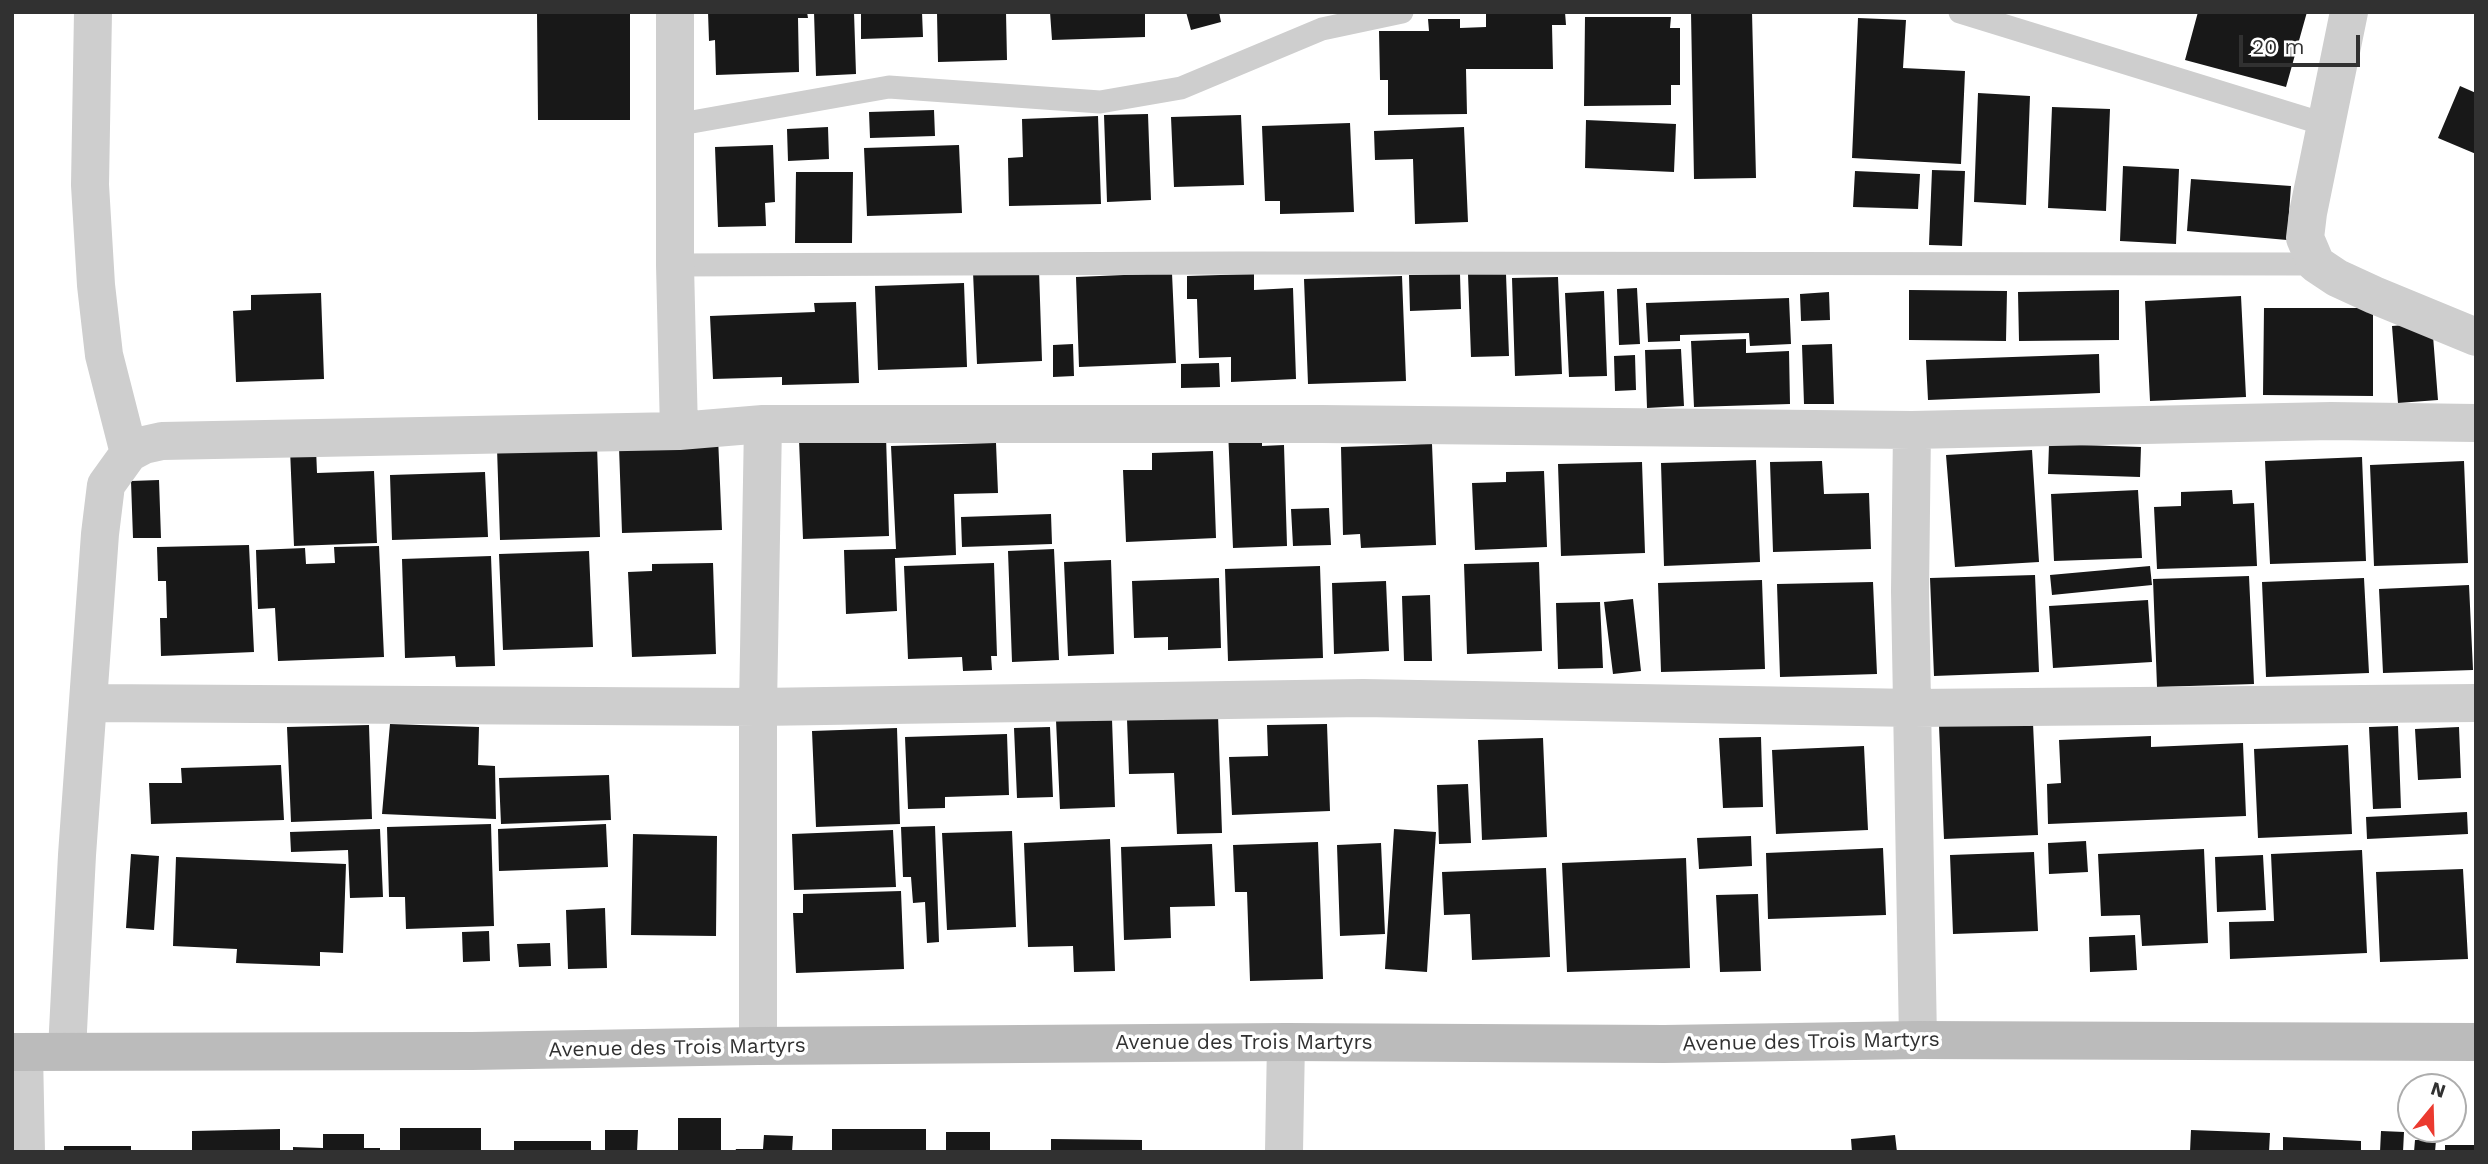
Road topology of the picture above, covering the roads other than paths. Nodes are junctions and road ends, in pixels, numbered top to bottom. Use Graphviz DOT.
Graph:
graph roads {
  1 [pos="93,12"];
  2 [pos="675,12"];
  3 [pos="1402,12"];
  4 [pos="1960,12"];
  5 [pos="2349,12"];
  6 [pos="675,125"];
  7 [pos="2327,125"];
  8 [pos="2316,264"];
  9 [pos="675,265"];
  10 [pos="2476,337"];
  11 [pos="2476,423"];
  12 [pos="762,424"];
  13 [pos="1912,430"];
  14 [pos="679,431"];
  15 [pos="129,453"];
  16 [pos="88,703"];
  17 [pos="2476,703"];
  18 [pos="758,707"];
  19 [pos="1913,708"];
  20 [pos="1917,1040"];
  21 [pos="1286,1042"];
  22 [pos="2476,1042"];
  23 [pos="758,1046"];
  24 [pos="67,1051"];
  25 [pos="18,1052"];
  26 [pos="26,1152"];
  27 [pos="1284,1152"];
  1 -- 15 [label="street"];
  2 -- 6 [label="street"];
  3 -- 6 [label="lane"];
  4 -- 7 [label="lane"];
  5 -- 7 [label="street"];
  6 -- 9 [label="street"];
  7 -- 8 [label="street"];
  8 -- 9 [label="lane"];
  8 -- 10 [label="street"];
  9 -- 14 [label="street"];
  11 -- 13 [label="street"];
  12 -- 13 [label="street"];
  12 -- 14 [label="street"];
  12 -- 18 [label="street"];
  13 -- 19 [label="street"];
  14 -- 15 [label="street"];
  15 -- 16 [label="street"];
  16 -- 18 [label="street"];
  16 -- 24 [label="street"];
  17 -- 19 [label="street"];
  18 -- 19 [label="street"];
  18 -- 23 [label="street"];
  19 -- 20 [label="street"];
  20 -- 21 [label="main road, Avenue des Trois Martyrs"];
  20 -- 22 [label="main road, Avenue des Trois Martyrs"];
  21 -- 23 [label="main road, Avenue des Trois Martyrs"];
  21 -- 27 [label="street"];
  23 -- 24 [label="main road, Avenue des Trois Martyrs"];
  24 -- 25 [label="main road, Avenue des Trois Martyrs"];
  25 -- 26 [label="street"];
}
